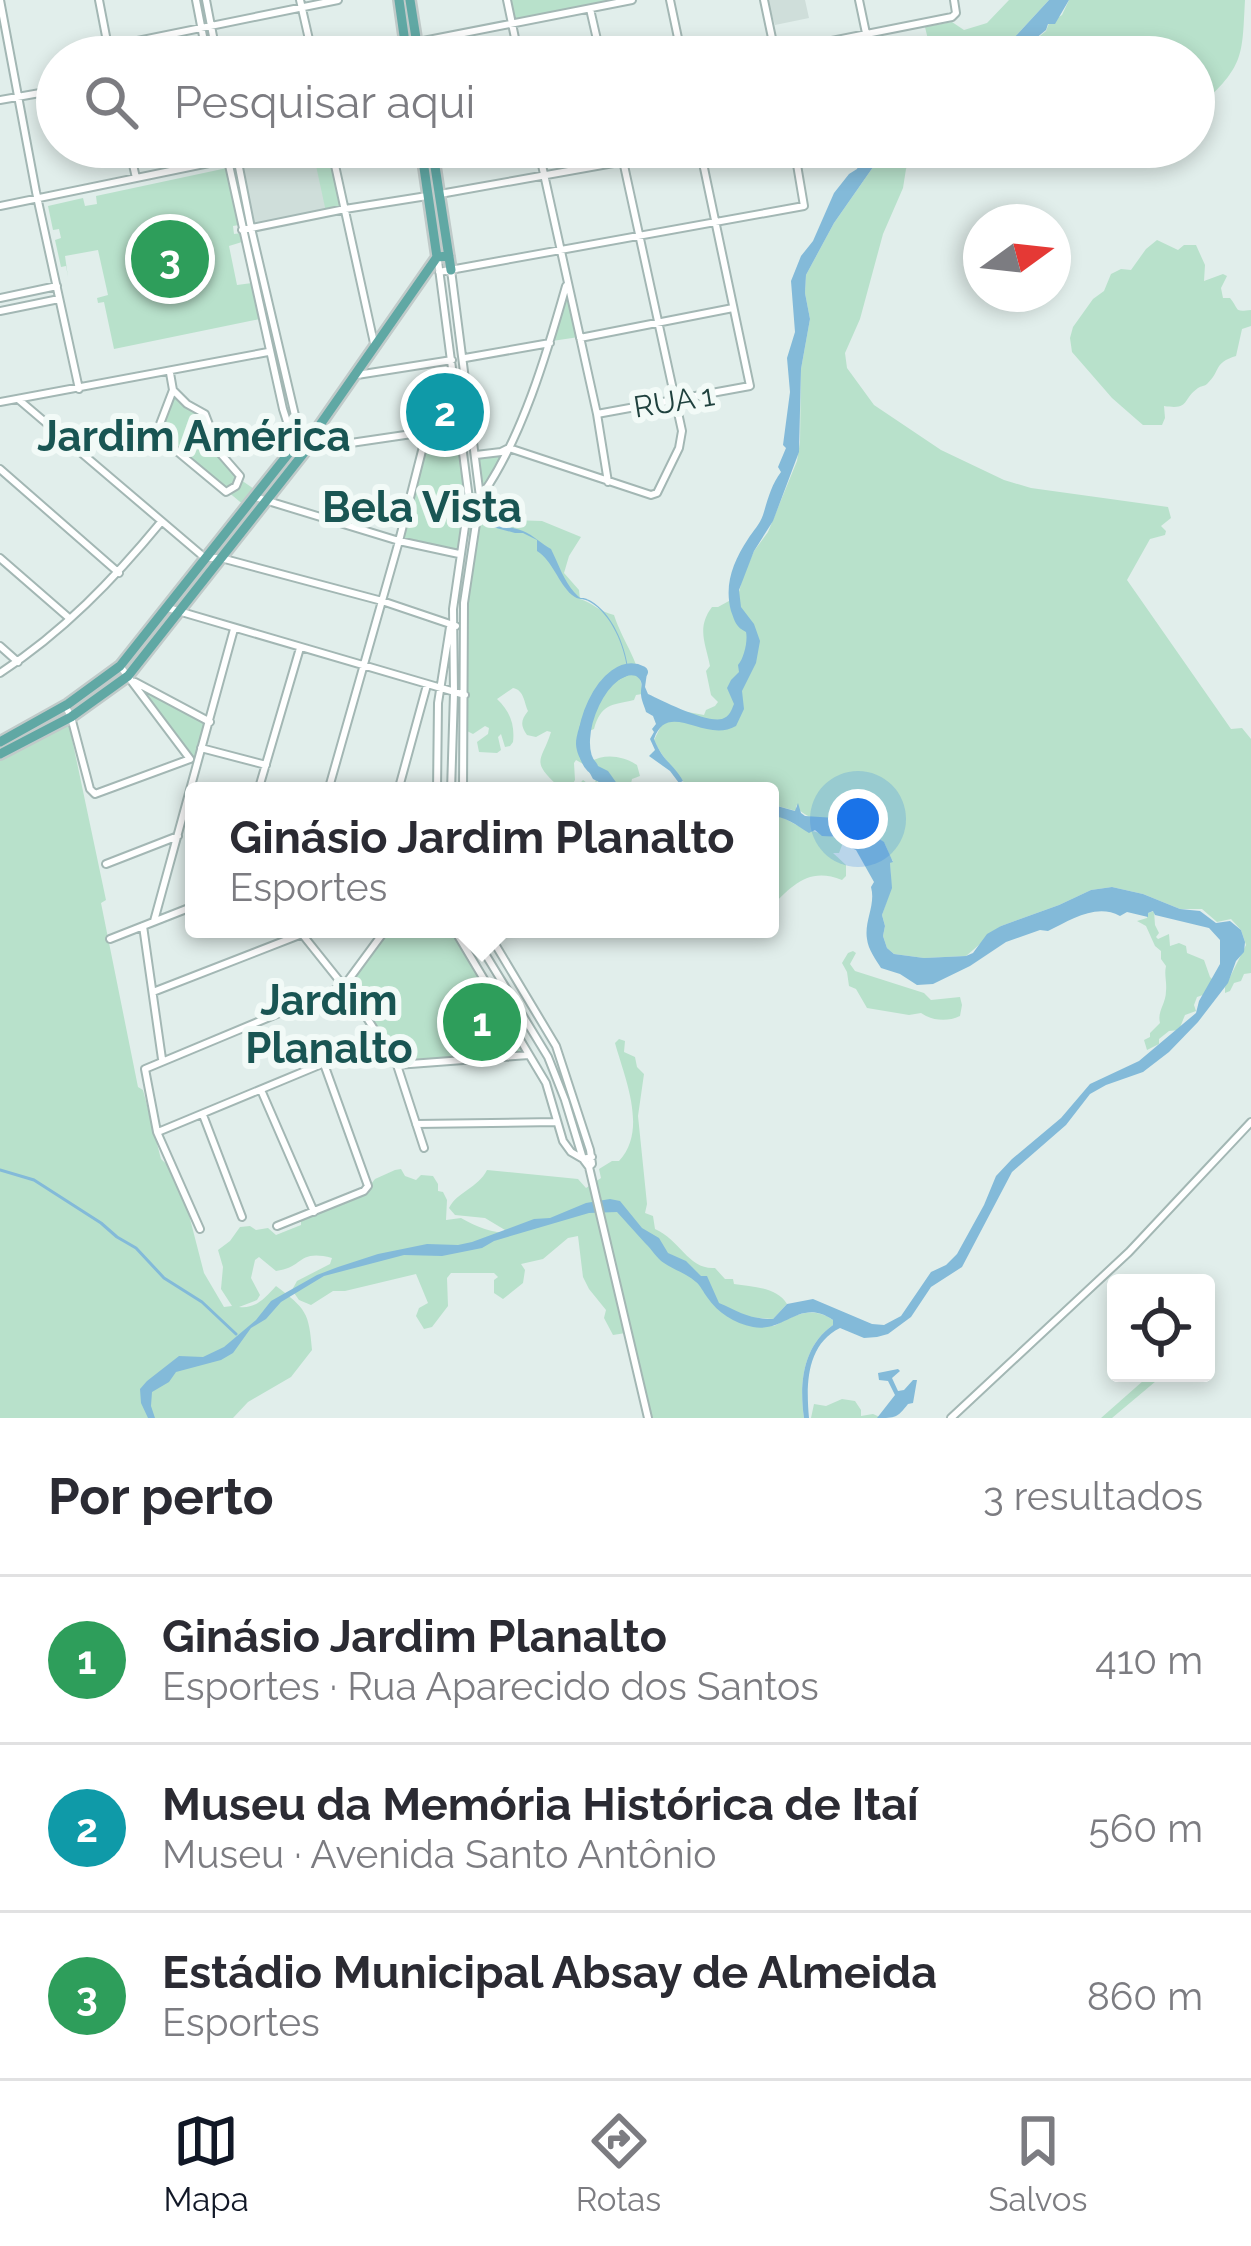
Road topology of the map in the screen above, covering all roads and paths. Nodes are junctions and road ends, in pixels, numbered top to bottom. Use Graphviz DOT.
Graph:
graph roads {
  1 [pos="99,0"];
  2 [pos="196,0"];
  3 [pos="206,0"];
  4 [pos="338,0"];
  5 [pos="399,0"];
  6 [pos="410,0"];
  7 [pos="507,0"];
  8 [pos="632,0"];
  9 [pos="670,0"];
  10 [pos="764,0"];
  11 [pos="859,0"];
  12 [pos="954,0"];
  13 [pos="0,1"];
  14 [pos="300,4"];
  15 [pos="590,9"];
  16 [pos="512,24"];
  17 [pos="207,28"];
  18 [pos="866,35"];
  19 [pos="106,36"];
  20 [pos="165,36"];
  21 [pos="208,36"];
  22 [pos="308,36"];
  23 [pos="409,36"];
  24 [pos="411,36"];
  25 [pos="448,36"];
  26 [pos="515,36"];
  27 [pos="596,36"];
  28 [pos="678,36"];
  29 [pos="771,36"];
  30 [pos="861,36"];
  31 [pos="36,94"];
  32 [pos="18,97"];
  33 [pos="0,100"];
  34 [pos="134,168"];
  35 [pos="187,168"];
  36 [pos="229,168"];
  37 [pos="238,168"];
  38 [pos="336,168"];
  39 [pos="427,168"];
  40 [pos="433,168"];
  41 [pos="542,168"];
  42 [pos="589,168"];
  43 [pos="624,168"];
  44 [pos="705,168"];
  45 [pos="798,168"];
  46 [pos="544,176"];
  47 [pos="136,178"];
  48 [pos="434,195"];
  49 [pos="38,198"];
  50 [pos="0,206"];
  51 [pos="345,209"];
  52 [pos="716,223"];
  53 [pos="246,229"];
  54 [pos="639,237"];
  55 [pos="561,252"];
  56 [pos="443,256"];
  57 [pos="445,272"];
  58 [pos="567,282"];
  59 [pos="57,286"];
  60 [pos="0,298"];
  61 [pos="59,298"];
  62 [pos="733,308"];
  63 [pos="0,311"];
  64 [pos="657,323"];
  65 [pos="580,338"];
  66 [pos="550,344"];
  67 [pos="376,349"];
  68 [pos="274,351"];
  69 [pos="464,358"];
  70 [pos="452,360"];
  71 [pos="170,373"];
  72 [pos="357,375"];
  73 [pos="79,388"];
  74 [pos="173,390"];
  75 [pos="18,399"];
  76 [pos="673,401"];
  77 [pos="0,402"];
  78 [pos="597,414"];
  79 [pos="473,425"];
  80 [pos="462,427"];
  81 [pos="427,431"];
  82 [pos="306,444"];
  83 [pos="509,448"];
  84 [pos="476,455"];
  85 [pos="0,469"];
  86 [pos="608,482"];
  87 [pos="480,497"];
  88 [pos="469,499"];
  89 [pos="260,500"];
  90 [pos="161,522"];
  91 [pos="399,541"];
  92 [pos="461,554"];
  93 [pos="472,556"];
  94 [pos="0,558"];
  95 [pos="205,558"];
  96 [pos="221,558"];
  97 [pos="119,573"];
  98 [pos="382,602"];
  99 [pos="173,611"];
  100 [pos="69,618"];
  101 [pos="451,624"];
  102 [pos="464,628"];
  103 [pos="234,629"];
  104 [pos="0,646"];
  105 [pos="300,648"];
  106 [pos="18,662"];
  107 [pos="363,664"];
  108 [pos="120,666"];
  109 [pos="0,673"];
  110 [pos="130,678"];
  111 [pos="427,685"];
  112 [pos="442,689"];
  113 [pos="454,692"];
  114 [pos="465,695"];
  115 [pos="65,705"];
  116 [pos="71,717"];
  117 [pos="209,722"];
  118 [pos="0,742"];
  119 [pos="201,748"];
  120 [pos="0,754"];
  121 [pos="193,762"];
  122 [pos="266,765"];
  123 [pos="189,782"];
  124 [pos="261,782"];
  125 [pos="330,782"];
  126 [pos="400,782"];
  127 [pos="437,782"];
  128 [pos="451,782"];
  129 [pos="464,782"];
  130 [pos="185,801"];
  131 [pos="178,836"];
  132 [pos="106,864"];
  133 [pos="185,909"];
  134 [pos="154,921"];
  135 [pos="143,926"];
  136 [pos="289,938"];
  137 [pos="308,938"];
  138 [pos="379,938"];
  139 [pos="459,938"];
  140 [pos="475,938"];
  141 [pos="491,938"];
  142 [pos="110,940"];
  143 [pos="344,986"];
  144 [pos="153,992"];
  145 [pos="382,1039"];
  146 [pos="530,1055"];
  147 [pos="163,1060"];
  148 [pos="324,1064"];
  149 [pos="397,1065"];
  150 [pos="261,1090"];
  151 [pos="203,1115"];
  152 [pos="556,1122"];
  153 [pos="1251,1122"];
  154 [pos="416,1124"];
  155 [pos="158,1132"];
  156 [pos="424,1148"];
  157 [pos="587,1158"];
  158 [pos="314,1212"];
  159 [pos="242,1217"];
  160 [pos="277,1226"];
  161 [pos="200,1229"];
  162 [pos="648,1418"];
  163 [pos="951,1418"];
  1 -- 19 [label="street"];
  2 -- 17 [label="street"];
  3 -- 17 [label="street"];
  4 -- 14 [label="street"];
  5 -- 23 [label="main road"];
  6 -- 24 [label="main road"];
  7 -- 16 [label="street"];
  8 -- 15 [label="street"];
  9 -- 28 [label="street"];
  10 -- 29 [label="street"];
  11 -- 18 [label="street"];
  12 -- 18 [label="street"];
  13 -- 32 [label="street"];
  14 -- 17 [label="street"];
  14 -- 22 [label="street"];
  15 -- 16 [label="street"];
  15 -- 27 [label="street"];
  16 -- 25 [label="street"];
  16 -- 26 [label="street"];
  17 -- 20 [label="street"];
  17 -- 21 [label="street"];
  18 -- 30 [label="street"];
  31 -- 32 [label="street"];
  32 -- 33 [label="street"];
  32 -- 49 [label="street"];
  34 -- 47 [label="street"];
  35 -- 47 [label="street"];
  36 -- 53 [label="street"];
  37 -- 53 [label="street"];
  38 -- 51 [label="street"];
  39 -- 48 [label="main road"];
  40 -- 48 [label="main road"];
  41 -- 46 [label="street"];
  42 -- 46 [label="street"];
  43 -- 54 [label="street"];
  44 -- 52 [label="street"];
  45 -- 52 [label="street"];
  46 -- 48 [label="street"];
  46 -- 55 [label="street"];
  47 -- 49 [label="street"];
  48 -- 51 [label="street"];
  48 -- 56 [label="main road"];
  49 -- 50 [label="street"];
  49 -- 59 [label="street"];
  51 -- 53 [label="street"];
  51 -- 67 [label="street"];
  52 -- 54 [label="street"];
  52 -- 62 [label="street"];
  53 -- 68 [label="street"];
  54 -- 55 [label="street"];
  54 -- 64 [label="street"];
  55 -- 57 [label="street"];
  55 -- 58 [label="street"];
  56 -- 57 [label="main road"];
  56 -- 67 [label="main road"];
  57 -- 69 [label="street"];
  57 -- 70 [label="street"];
  58 -- 65 [label="street"];
  58 -- 66 [label="street"];
  59 -- 60 [label="street"];
  59 -- 61 [label="street"];
  61 -- 63 [label="street"];
  61 -- 73 [label="street"];
  62 -- 64 [label="street"];
  62 -- 76 [label="street, RUA 1"];
  64 -- 65 [label="street"];
  64 -- 76 [label="street"];
  65 -- 78 [label="street"];
  66 -- 69 [label="street"];
  66 -- 83 [label="street"];
  67 -- 72 [label="main road"];
  68 -- 71 [label="street"];
  68 -- 82 [label="street"];
  69 -- 70 [label="street"];
  69 -- 79 [label="street"];
  70 -- 72 [label="street"];
  70 -- 80 [label="street"];
  71 -- 73 [label="street"];
  71 -- 74 [label="street"];
  72 -- 82 [label="main road"];
  73 -- 75 [label="street"];
  74 -- 74 [label="street"];
  75 -- 77 [label="street"];
  75 -- 90 [label="street"];
  76 -- 78 [label="street, RUA 1"];
  76 -- 86 [label="street"];
  78 -- 86 [label="street"];
  79 -- 80 [label="street"];
  79 -- 84 [label="street"];
  80 -- 81 [label="street"];
  80 -- 88 [label="street"];
  81 -- 82 [label="street"];
  81 -- 91 [label="street"];
  82 -- 89 [label="main road"];
  83 -- 84 [label="street"];
  83 -- 86 [label="street"];
  83 -- 87 [label="street"];
  84 -- 87 [label="street"];
  85 -- 97 [label="street"];
  87 -- 88 [label="street"];
  87 -- 93 [label="street"];
  88 -- 92 [label="street"];
  89 -- 91 [label="street"];
  89 -- 95 [label="main road"];
  89 -- 96 [label="main road"];
  90 -- 95 [label="street"];
  90 -- 97 [label="street"];
  91 -- 92 [label="street"];
  91 -- 98 [label="street"];
  92 -- 93 [label="street"];
  92 -- 101 [label="street"];
  93 -- 102 [label="street"];
  94 -- 100 [label="street"];
  95 -- 96 [label="street"];
  95 -- 99 [label="main road"];
  96 -- 98 [label="street"];
  96 -- 99 [label="main road"];
  97 -- 100 [label="street"];
  98 -- 101 [label="street"];
  98 -- 107 [label="street"];
  99 -- 103 [label="street"];
  99 -- 108 [label="main road"];
  99 -- 110 [label="main road"];
  100 -- 106 [label="street"];
  101 -- 102 [label="street"];
  101 -- 112 [label="street"];
  101 -- 113 [label="street"];
  102 -- 114 [label="street"];
  103 -- 105 [label="street"];
  103 -- 117 [label="street"];
  104 -- 106 [label="street"];
  105 -- 107 [label="street"];
  105 -- 122 [label="street"];
  106 -- 109 [label="street"];
  107 -- 111 [label="street"];
  107 -- 125 [label="street"];
  108 -- 110 [label="street"];
  108 -- 115 [label="main road"];
  110 -- 116 [label="main road"];
  110 -- 117 [label="street"];
  110 -- 121 [label="street"];
  111 -- 112 [label="street"];
  111 -- 126 [label="street"];
  112 -- 113 [label="street"];
  112 -- 127 [label="street"];
  113 -- 114 [label="street"];
  113 -- 128 [label="street"];
  114 -- 129 [label="street"];
  115 -- 116 [label="street"];
  115 -- 118 [label="main road"];
  116 -- 120 [label="main road"];
  116 -- 121 [label="street"];
  117 -- 119 [label="street"];
  119 -- 121 [label="street"];
  119 -- 122 [label="street"];
  121 -- 123 [label="street"];
  122 -- 124 [label="street"];
  130 -- 131 [label="street"];
  131 -- 132 [label="street"];
  131 -- 134 [label="street"];
  133 -- 134 [label="street"];
  134 -- 135 [label="street"];
  135 -- 142 [label="street"];
  135 -- 144 [label="street"];
  136 -- 144 [label="street"];
  137 -- 143 [label="street"];
  138 -- 143 [label="street"];
  139 -- 146 [label="street"];
  140 -- 157 [label="street"];
  141 -- 157 [label="street"];
  143 -- 145 [label="street"];
  143 -- 147 [label="street"];
  144 -- 147 [label="street"];
  145 -- 148 [label="street"];
  145 -- 149 [label="street"];
  146 -- 149 [label="street"];
  146 -- 152 [label="street"];
  147 -- 155 [label="street"];
  148 -- 150 [label="street"];
  148 -- 158 [label="street"];
  149 -- 154 [label="street"];
  150 -- 151 [label="street"];
  150 -- 158 [label="street"];
  151 -- 155 [label="street"];
  151 -- 159 [label="street"];
  152 -- 154 [label="street"];
  152 -- 157 [label="street"];
  153 -- 163 [label="street"];
  154 -- 156 [label="street"];
  155 -- 161 [label="street"];
  157 -- 162 [label="street"];
  158 -- 160 [label="street"];
}
